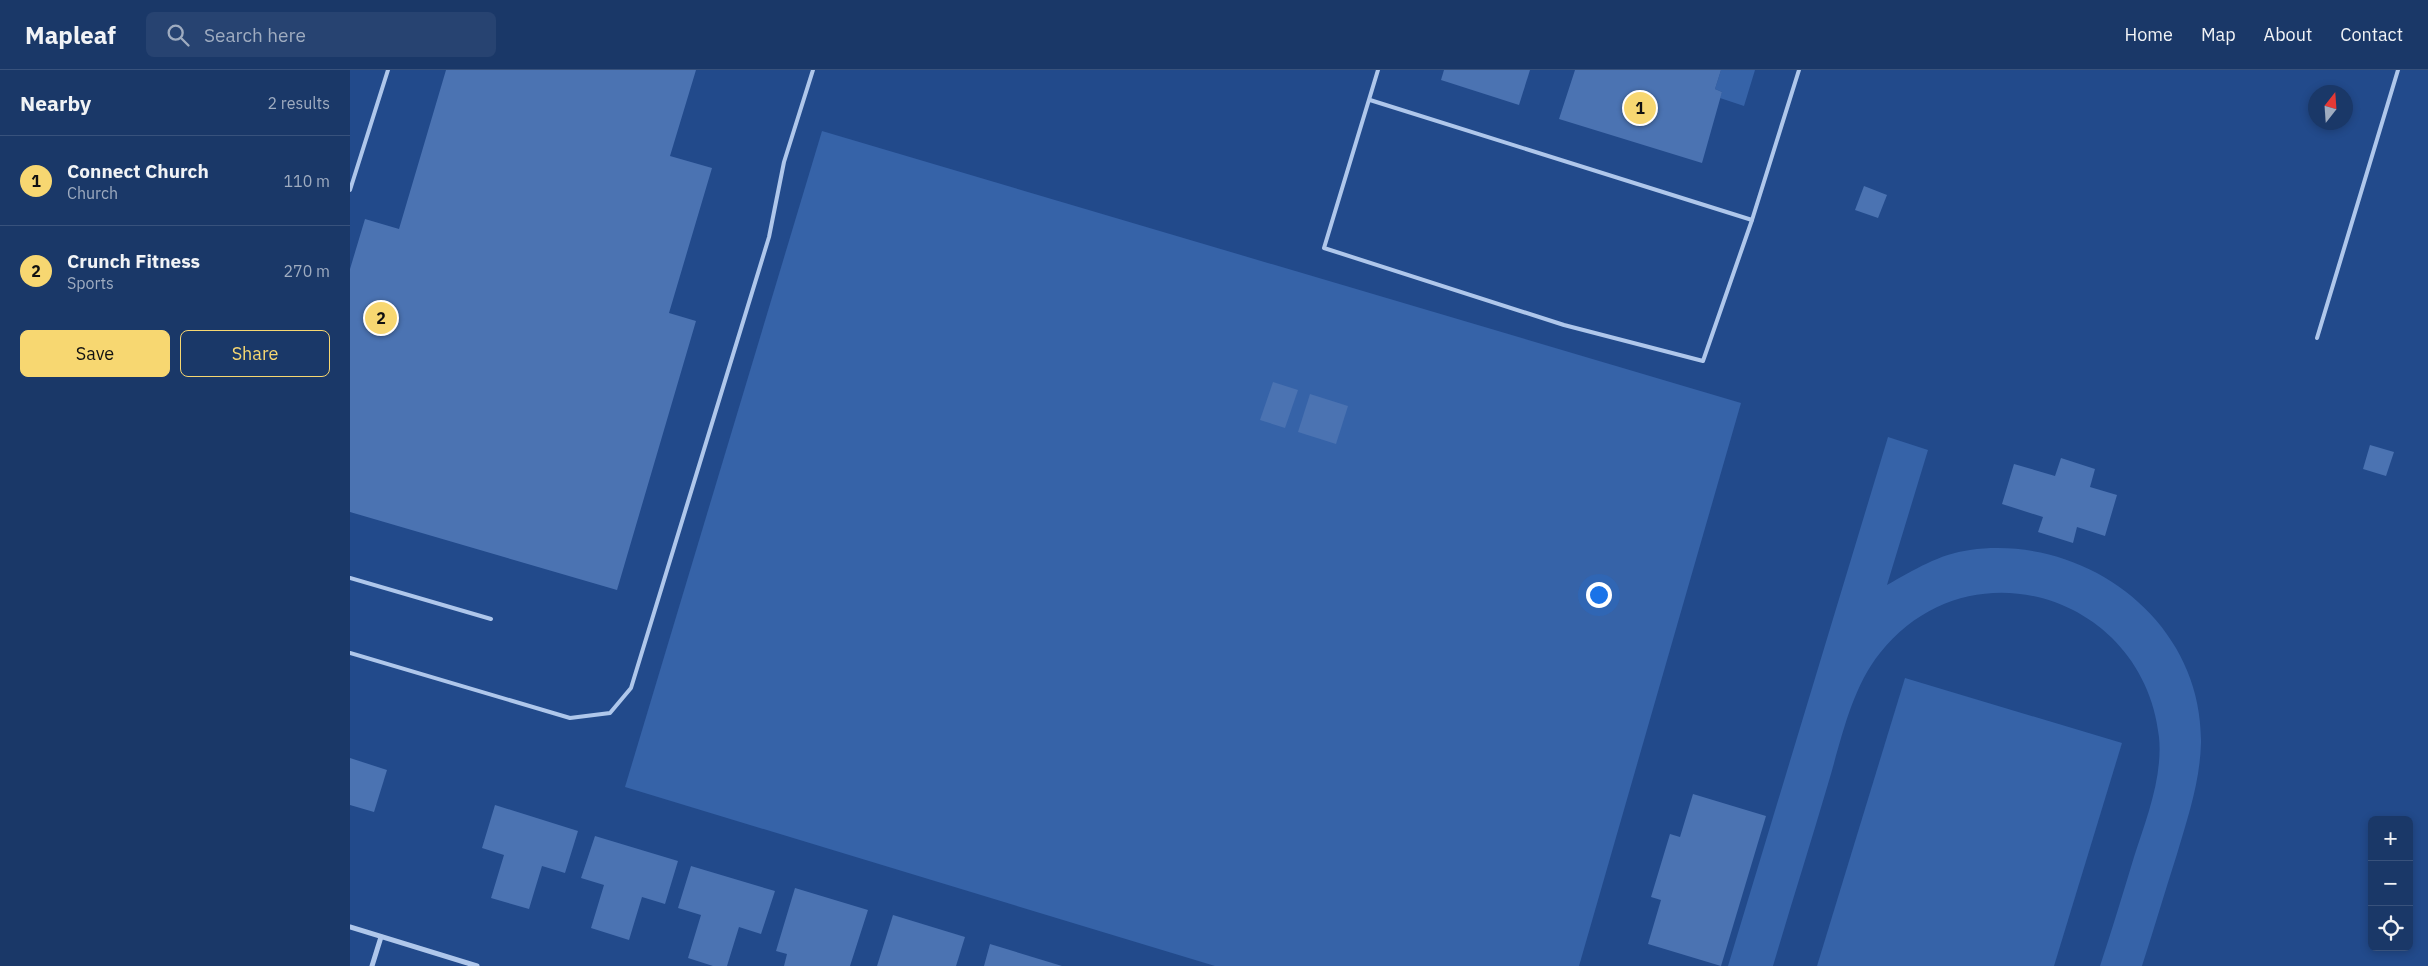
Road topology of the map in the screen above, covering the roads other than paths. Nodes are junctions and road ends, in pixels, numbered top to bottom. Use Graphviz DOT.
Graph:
graph roads {
  1 [pos="388,70"];
  2 [pos="813,70"];
  3 [pos="1378,70"];
  4 [pos="1799,70"];
  5 [pos="2398,70"];
  6 [pos="1370,100"];
  7 [pos="350,190"];
  8 [pos="1752,220"];
  9 [pos="2317,338"];
  10 [pos="350,578"];
  11 [pos="491,619"];
  12 [pos="350,653"];
  13 [pos="350,927"];
  14 [pos="381,937"];
  15 [pos="372,966"];
  16 [pos="477,966"];
  1 -- 7 [label="lane"];
  2 -- 12 [label="lane"];
  3 -- 6 [label="lane"];
  4 -- 8 [label="lane"];
  5 -- 9 [label="lane"];
  6 -- 8 [label="lane"];
  6 -- 8 [label="lane"];
  10 -- 11 [label="lane"];
  13 -- 14 [label="street"];
  14 -- 15 [label="street"];
  14 -- 16 [label="street"];
}
